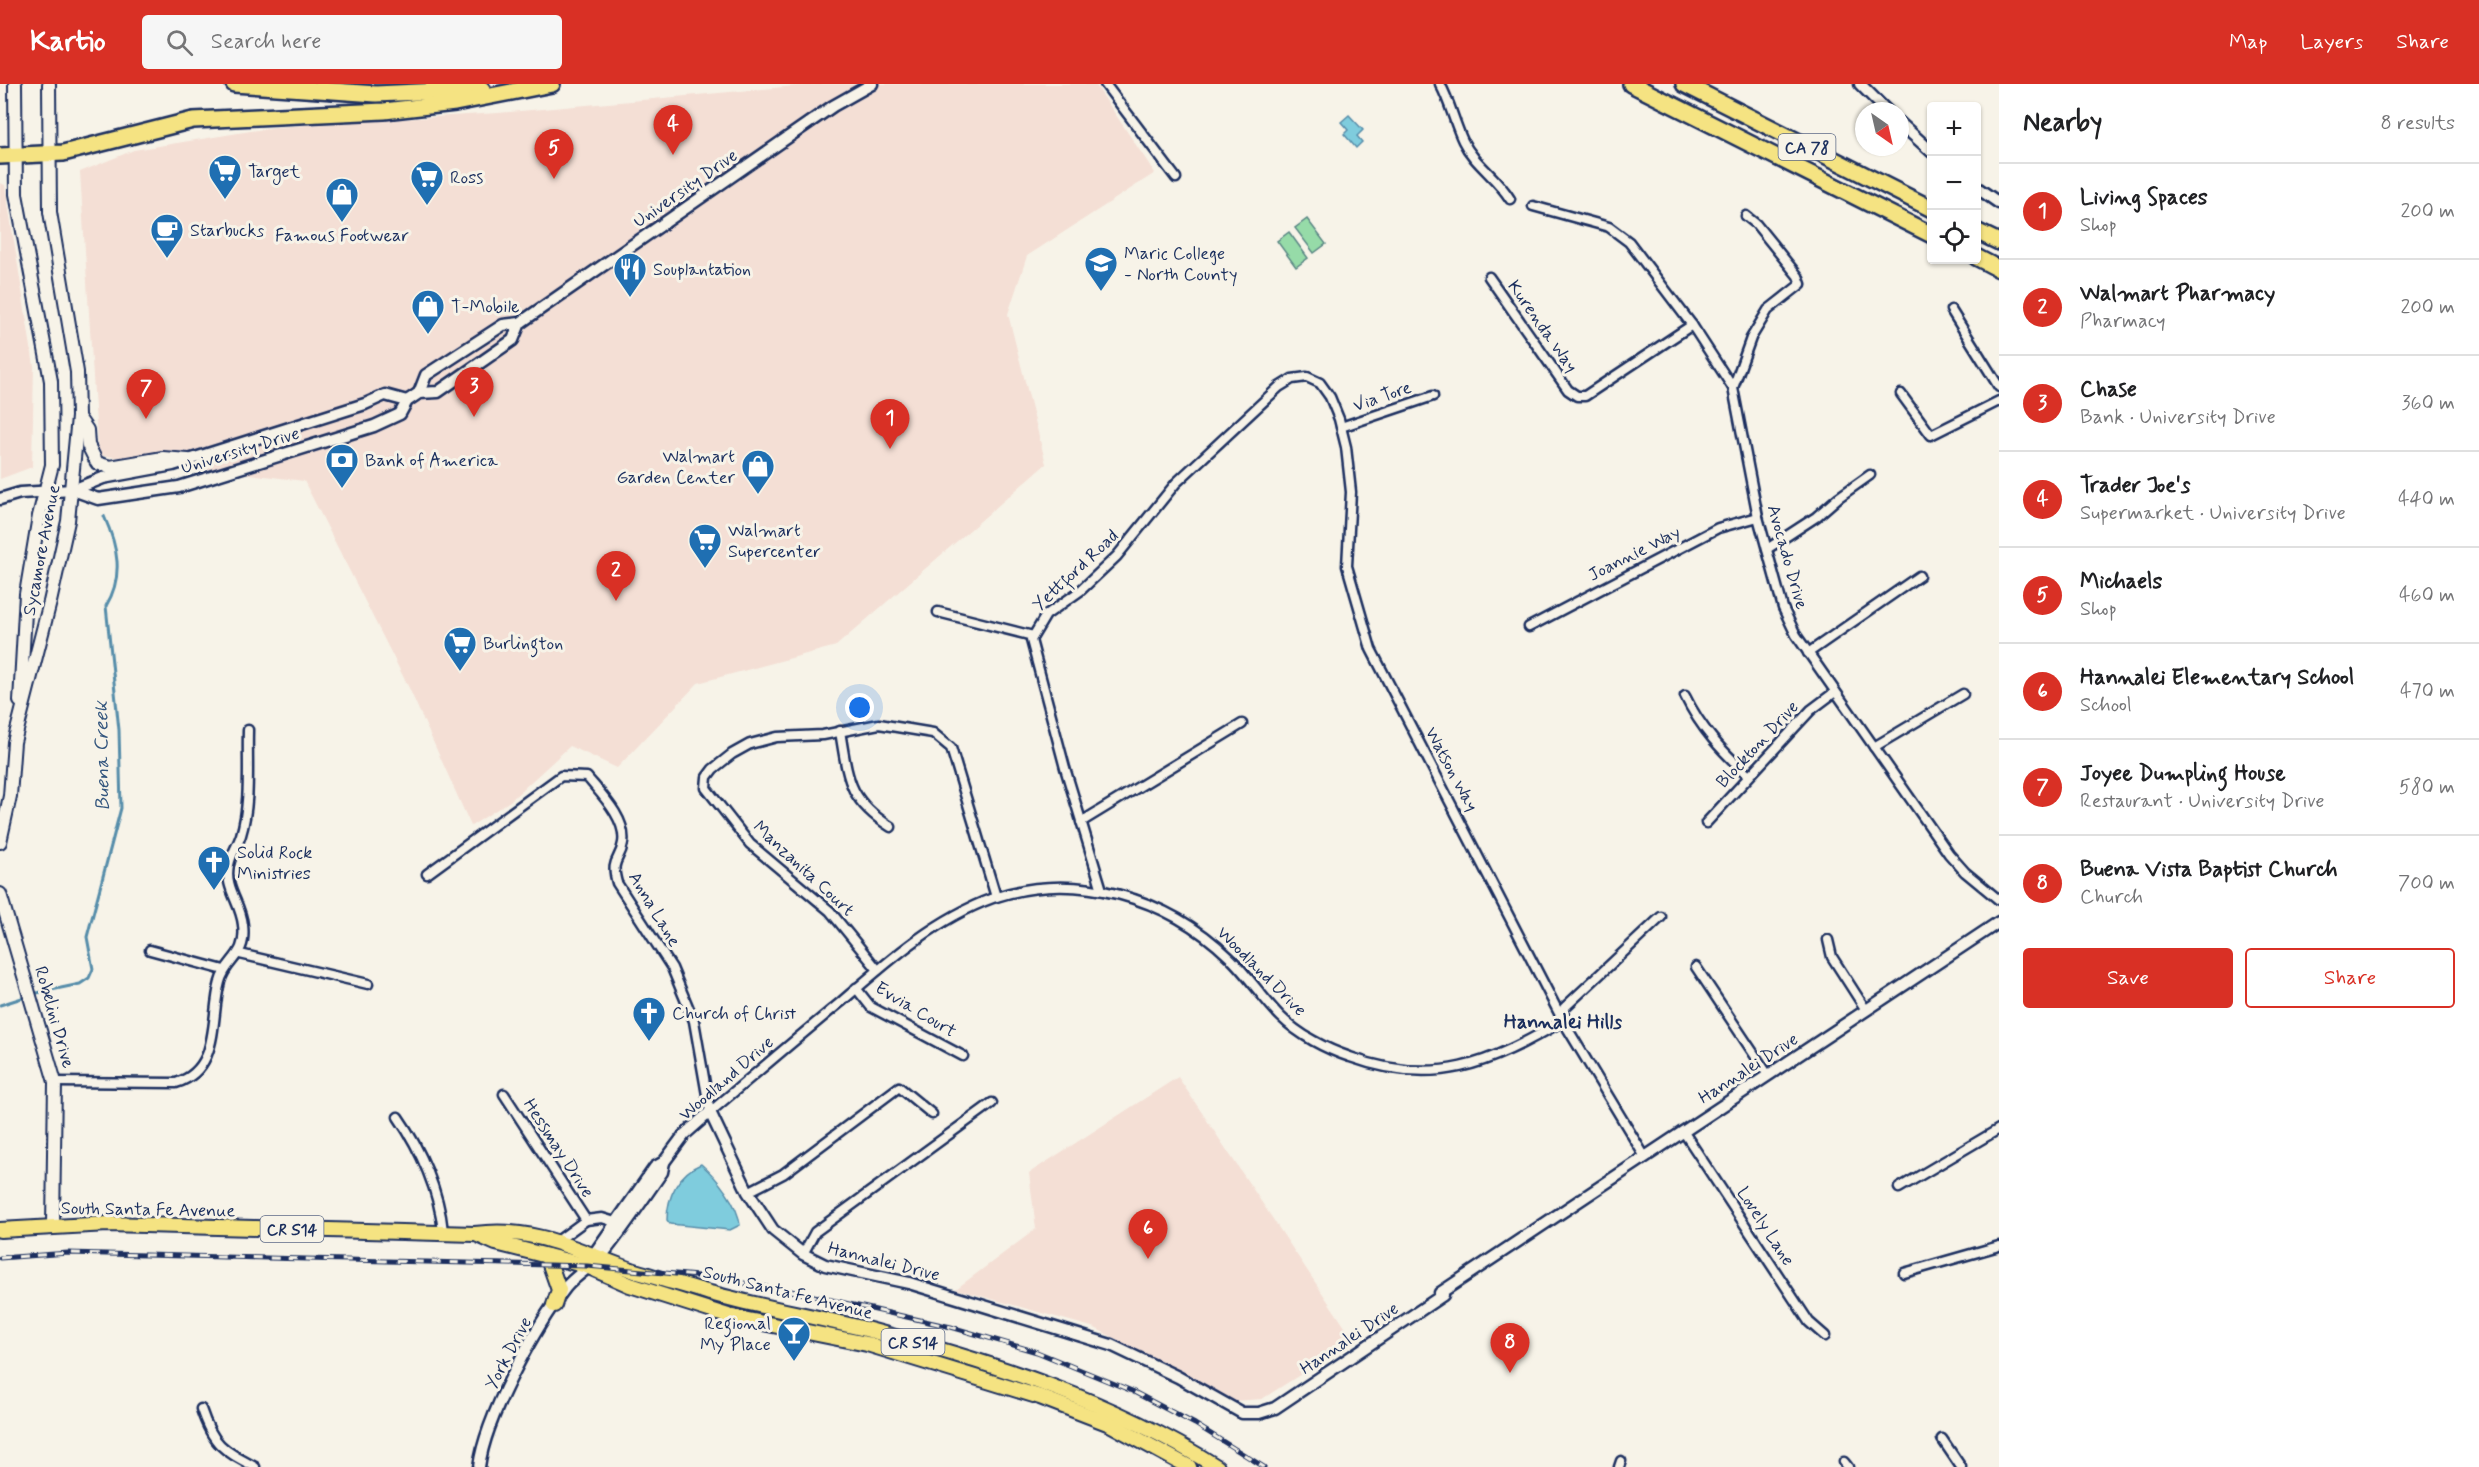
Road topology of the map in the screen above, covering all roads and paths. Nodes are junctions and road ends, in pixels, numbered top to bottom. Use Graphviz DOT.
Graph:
graph roads {
  1 [pos="15,84"];
  2 [pos="49,84"];
  3 [pos="234,84"];
  4 [pos="532,84"];
  5 [pos="552,84"];
  6 [pos="872,84"];
  7 [pos="1105,84"];
  8 [pos="1440,84"];
  9 [pos="1631,84"];
  10 [pos="1683,84"];
  11 [pos="1860,84"];
  12 [pos="1878,102"];
  13 [pos="1909,131"];
  14 [pos="1927,147"];
  15 [pos="49,153"];
  16 [pos="7,156"];
  17 [pos="1176,178"];
  18 [pos="1981,190"];
  19 [pos="1510,199"];
  20 [pos="1999,202"];
  21 [pos="1533,206"];
  22 [pos="1927,206"];
  23 [pos="1746,216"];
  24 [pos="1927,232"];
  25 [pos="1981,233"];
  26 [pos="1999,242"];
  27 [pos="1981,259"];
  28 [pos="1999,269"];
  29 [pos="1489,277"];
  30 [pos="1951,310"];
  31 [pos="520,323"];
  32 [pos="1692,325"];
  33 [pos="1307,377"];
  34 [pos="1999,387"];
  35 [pos="1733,388"];
  36 [pos="419,393"];
  37 [pos="1901,394"];
  38 [pos="1433,396"];
  39 [pos="407,400"];
  40 [pos="1999,401"];
  41 [pos="78,417"];
  42 [pos="1341,427"];
  43 [pos="188,460"];
  44 [pos="1870,475"];
  45 [pos="73,490"];
  46 [pos="45,491"];
  47 [pos="0,499"];
  48 [pos="1758,518"];
  49 [pos="1767,549"];
  50 [pos="1919,576"];
  51 [pos="939,612"];
  52 [pos="1529,627"];
  53 [pos="1033,636"];
  54 [pos="1808,653"];
  55 [pos="1835,692"];
  56 [pos="1963,694"];
  57 [pos="1685,696"];
  58 [pos="21,712"];
  59 [pos="1242,724"];
  60 [pos="248,730"];
  61 [pos="840,731"];
  62 [pos="1874,747"];
  63 [pos="1749,776"];
  64 [pos="1081,822"];
  65 [pos="1706,823"];
  66 [pos="891,827"];
  67 [pos="0,842"];
  68 [pos="427,874"];
  69 [pos="1102,890"];
  70 [pos="0,894"];
  71 [pos="996,897"];
  72 [pos="1999,900"];
  73 [pos="1661,917"];
  74 [pos="1999,922"];
  75 [pos="1827,940"];
  76 [pos="150,950"];
  77 [pos="240,954"];
  78 [pos="1696,967"];
  79 [pos="224,970"];
  80 [pos="878,970"];
  81 [pos="368,984"];
  82 [pos="856,988"];
  83 [pos="1866,1010"];
  84 [pos="1563,1021"];
  85 [pos="963,1056"];
  86 [pos="1768,1075"];
  87 [pos="55,1082"];
  88 [pos="504,1095"];
  89 [pos="992,1103"];
  90 [pos="710,1112"];
  91 [pos="932,1114"];
  92 [pos="398,1117"];
  93 [pos="1999,1129"];
  94 [pos="1683,1131"];
  95 [pos="1645,1157"];
  96 [pos="664,1161"];
  97 [pos="1899,1188"];
  98 [pos="748,1192"];
  99 [pos="586,1220"];
  100 [pos="615,1222"];
  101 [pos="53,1225"];
  102 [pos="0,1230"];
  103 [pos="442,1231"];
  104 [pos="475,1234"];
  105 [pos="556,1242"];
  106 [pos="1999,1246"];
  107 [pos="803,1254"];
  108 [pos="547,1256"];
  109 [pos="594,1259"];
  110 [pos="1905,1273"];
  111 [pos="554,1305"];
  112 [pos="1824,1336"];
  113 [pos="201,1409"];
  114 [pos="1942,1439"];
  115 [pos="255,1467"];
  116 [pos="479,1467"];
  117 [pos="1189,1467"];
  118 [pos="1217,1467"];
  119 [pos="1961,1467"];
  1 -- 16 [label="main road, Sycamore Avenue"];
  2 -- 15 [label="main road, Sycamore Avenue"];
  3 -- 4 [label="highway"];
  5 -- 15 [label="highway"];
  6 -- 31 [label="street, University Drive"];
  7 -- 17 [label="street"];
  8 -- 19 [label="street"];
  9 -- 24 [label="highway, CA 78"];
  10 -- 22 [label="highway, CA 78"];
  11 -- 12 [label="street"];
  13 -- 14 [label="street"];
  15 -- 16 [label="highway"];
  15 -- 41 [label="main road, Sycamore Avenue"];
  16 -- 46 [label="main road, Sycamore Avenue"];
  18 -- 20 [label="street"];
  21 -- 32 [label="street, Avocado Drive"];
  23 -- 35 [label="street"];
  25 -- 26 [label="highway"];
  27 -- 28 [label="highway"];
  29 -- 32 [label="street, Kurenda Way"];
  30 -- 34 [label="street"];
  31 -- 36 [label="street, University Drive"];
  31 -- 36 [label="street, University Drive"];
  32 -- 35 [label="street, Avocado Drive"];
  33 -- 42 [label="street, Watson Way"];
  33 -- 53 [label="street, Yettford Road"];
  35 -- 48 [label="street, Avocado Drive"];
  36 -- 39 [label="street, University Drive"];
  37 -- 40 [label="street"];
  38 -- 42 [label="street, Via Tore"];
  39 -- 43 [label="street, University Drive"];
  39 -- 45 [label="street, University Drive"];
  41 -- 43 [label="main road"];
  41 -- 45 [label="main road, Sycamore Avenue"];
  42 -- 84 [label="street, Watson Way"];
  43 -- 45 [label="street, University Drive"];
  44 -- 49 [label="street"];
  45 -- 46 [label="street, University Drive"];
  45 -- 58 [label="main road, Sycamore Avenue"];
  46 -- 47 [label="street, University Drive"];
  46 -- 58 [label="main road, Sycamore Avenue"];
  48 -- 49 [label="street, Avocado Drive"];
  48 -- 52 [label="street, Joannie Way"];
  49 -- 54 [label="street, Avocado Drive"];
  50 -- 54 [label="street"];
  51 -- 53 [label="street"];
  53 -- 64 [label="street, Yettford Road"];
  54 -- 55 [label="street, Avocado Drive"];
  55 -- 62 [label="street, Avocado Drive"];
  55 -- 63 [label="street, Blockton Drive"];
  56 -- 62 [label="street"];
  57 -- 63 [label="street"];
  58 -- 67 [label="main road"];
  59 -- 64 [label="street"];
  60 -- 77 [label="street"];
  61 -- 66 [label="street"];
  61 -- 71 [label="street, Manzanita Court"];
  61 -- 80 [label="street, Manzanita Court"];
  62 -- 72 [label="street, Avocado Drive"];
  63 -- 65 [label="street, Blockton Drive"];
  64 -- 69 [label="street, Yettford Road"];
  68 -- 90 [label="street, Anna Lane"];
  69 -- 71 [label="street, Woodland Drive"];
  69 -- 84 [label="street, Woodland Drive"];
  70 -- 87 [label="main road, Robelini Drive"];
  71 -- 80 [label="street, Woodland Drive"];
  73 -- 84 [label="street"];
  74 -- 83 [label="street, Hannalei Drive"];
  75 -- 83 [label="street"];
  76 -- 79 [label="street"];
  77 -- 79 [label="street"];
  77 -- 81 [label="street"];
  78 -- 86 [label="street"];
  79 -- 87 [label="street"];
  80 -- 82 [label="street, Woodland Drive"];
  82 -- 85 [label="street, Evvia Court"];
  82 -- 90 [label="street, Woodland Drive"];
  83 -- 86 [label="street, Hannalei Drive"];
  84 -- 95 [label="street, Watson Way"];
  86 -- 94 [label="street, Hannalei Drive"];
  87 -- 101 [label="main road, Robelini Drive"];
  88 -- 99 [label="street, Hessmay Drive"];
  89 -- 107 [label="street"];
  90 -- 96 [label="street, Woodland Drive"];
  90 -- 98 [label="street, Hannalei Drive"];
  91 -- 98 [label="street"];
  92 -- 103 [label="street"];
  93 -- 97 [label="street"];
  94 -- 95 [label="street, Hannalei Drive"];
  94 -- 112 [label="street, Lovely Lane"];
  95 -- 107 [label="street, Hannalei Drive"];
  96 -- 100 [label="street, Woodland Drive"];
  96 -- 109 [label="street, Woodland Drive"];
  98 -- 107 [label="street, Hannalei Drive"];
  99 -- 100 [label="street, Hessmay Drive"];
  99 -- 105 [label="street, Hessmay Drive"];
  100 -- 109 [label="street, Woodland Drive"];
  101 -- 102 [label="main road, South Santa Fe Avenue / CR S14"];
  101 -- 103 [label="main road, South Santa Fe Avenue / CR S14"];
  103 -- 104 [label="main road, South Santa Fe Avenue / CR S14"];
  104 -- 105 [label="main road, South Santa Fe Avenue / CR S14"];
  104 -- 108 [label="main road, South Santa Fe Avenue / CR S14"];
  105 -- 109 [label="main road, South Santa Fe Avenue / CR S14"];
  106 -- 110 [label="street"];
  108 -- 109 [label="main road, South Santa Fe Avenue / CR S14"];
  108 -- 111 [label="main road"];
  109 -- 111 [label="street, York Drive"];
  109 -- 117 [label="main road, South Santa Fe Avenue / CR S14"];
  109 -- 118 [label="main road, South Santa Fe Avenue / CR S14"];
  111 -- 116 [label="street, York Drive"];
  113 -- 115 [label="street"];
  114 -- 119 [label="street"];
}
